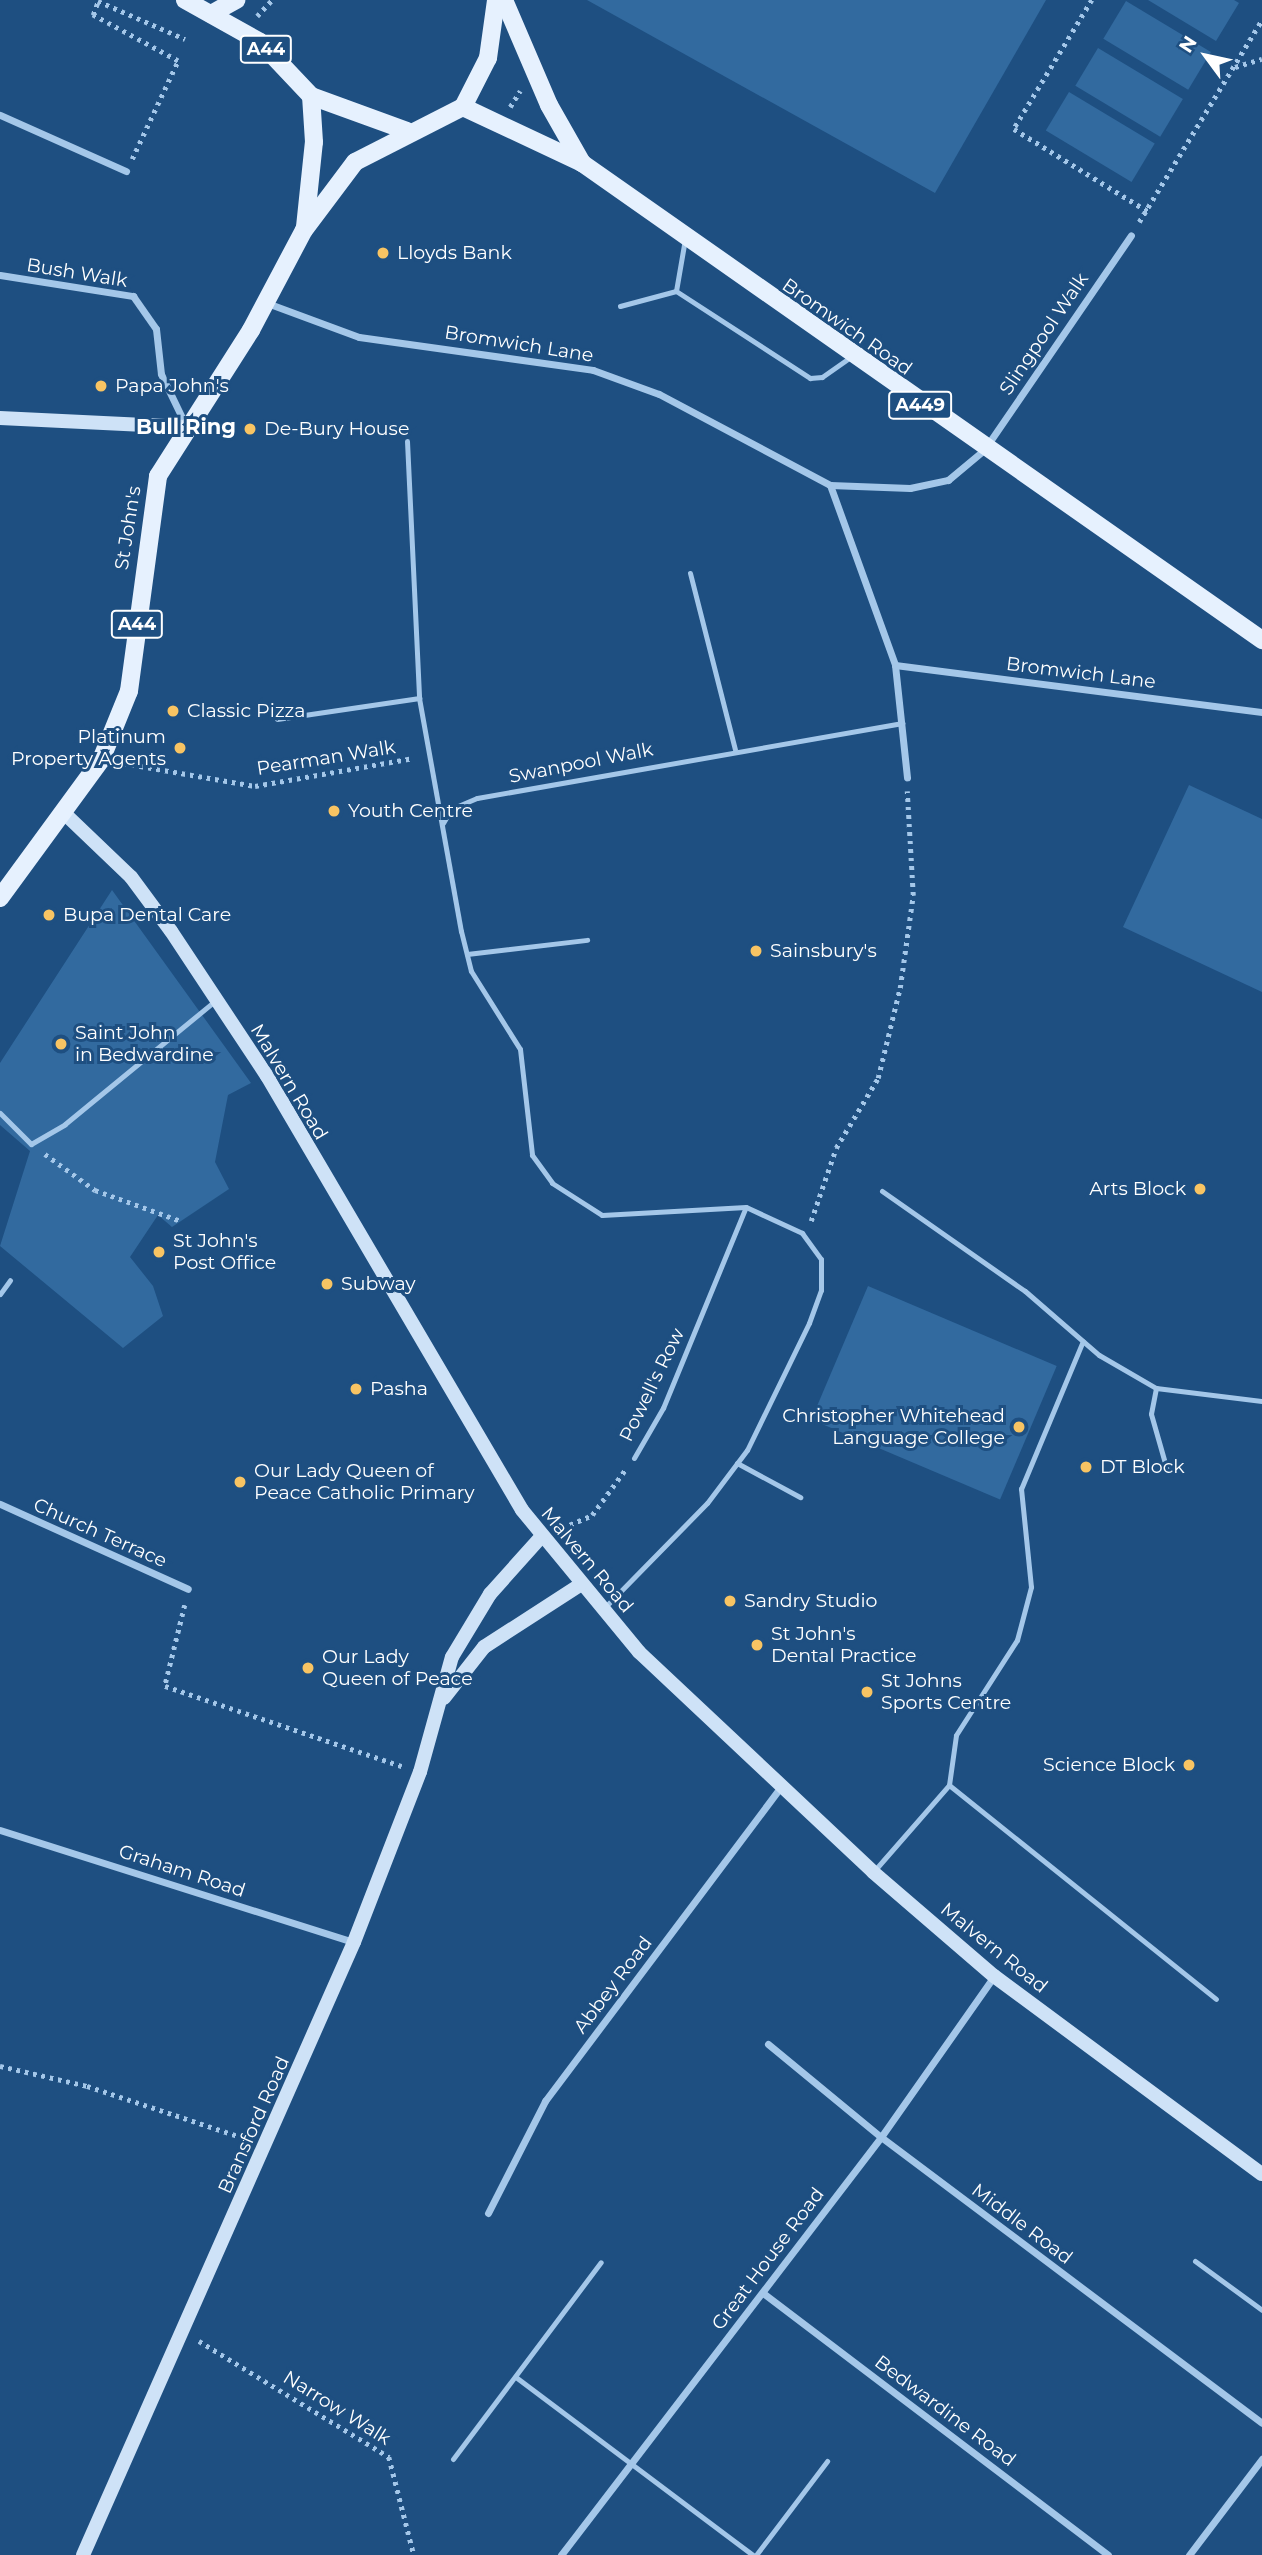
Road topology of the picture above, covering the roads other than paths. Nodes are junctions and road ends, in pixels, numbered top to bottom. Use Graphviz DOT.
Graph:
graph roads {
  1 [pos="185,0"];
  2 [pos="236,0"];
  3 [pos="496,0"];
  4 [pos="504,0"];
  5 [pos="211,14"];
  6 [pos="311,96"];
  7 [pos="463,107"];
  8 [pos="0,115"];
  9 [pos="407,131"];
  10 [pos="582,163"];
  11 [pos="126,171"];
  12 [pos="304,230"];
  13 [pos="1131,235"];
  14 [pos="685,238"];
  15 [pos="0,275"];
  16 [pos="676,291"];
  17 [pos="267,303"];
  18 [pos="620,306"];
  19 [pos="852,356"];
  20 [pos="0,418"];
  21 [pos="186,427"];
  22 [pos="407,441"];
  23 [pos="984,450"];
  24 [pos="830,485"];
  25 [pos="690,573"];
  26 [pos="1262,640"];
  27 [pos="895,665"];
  28 [pos="419,698"];
  29 [pos="1262,712"];
  30 [pos="277,719"];
  31 [pos="902,723"];
  32 [pos="736,748"];
  33 [pos="907,777"];
  34 [pos="63,813"];
  35 [pos="442,825"];
  36 [pos="0,898"];
  37 [pos="587,940"];
  38 [pos="467,954"];
  39 [pos="216,1000"];
  40 [pos="0,1113"];
  41 [pos="883,1191"];
  42 [pos="746,1207"];
  43 [pos="10,1280"];
  44 [pos="0,1294"];
  45 [pos="1083,1341"];
  46 [pos="1156,1388"];
  47 [pos="1262,1401"];
  48 [pos="634,1458"];
  49 [pos="737,1463"];
  50 [pos="1167,1470"];
  51 [pos="800,1497"];
  52 [pos="0,1504"];
  53 [pos="540,1538"];
  54 [pos="580,1585"];
  55 [pos="188,1590"];
  56 [pos="603,1609"];
  57 [pos="441,1702"];
  58 [pos="949,1785"];
  59 [pos="781,1787"];
  60 [pos="0,1830"];
  61 [pos="873,1872"];
  62 [pos="354,1942"];
  63 [pos="994,1976"];
  64 [pos="1216,1999"];
  65 [pos="768,2044"];
  66 [pos="880,2137"];
  67 [pos="1262,2174"];
  68 [pos="488,2213"];
  69 [pos="1195,2261"];
  70 [pos="601,2262"];
  71 [pos="764,2292"];
  72 [pos="1262,2310"];
  73 [pos="517,2378"];
  74 [pos="1262,2423"];
  75 [pos="453,2459"];
  76 [pos="633,2459"];
  77 [pos="1262,2459"];
  78 [pos="827,2461"];
  79 [pos="82,2555"];
  80 [pos="561,2555"];
  81 [pos="755,2555"];
  82 [pos="1108,2555"];
  83 [pos="1189,2555"];
  1 -- 5 [label="main road, A44"];
  2 -- 5 [label="main road"];
  3 -- 7 [label="main road"];
  4 -- 10 [label="main road, Bromwich Road / A449"];
  5 -- 6 [label="main road, A44"];
  6 -- 9 [label="main road, A44"];
  6 -- 12 [label="main road, St John's / A44"];
  7 -- 9 [label="main road, A44"];
  7 -- 10 [label="main road, Bromwich Road / A449"];
  8 -- 11 [label="street"];
  9 -- 12 [label="main road, St John's / A44"];
  10 -- 14 [label="main road, Bromwich Road / A449"];
  12 -- 17 [label="main road, St John's / A44"];
  13 -- 23 [label="street, Slingpool Walk"];
  14 -- 16 [label="lane"];
  14 -- 19 [label="main road, Bromwich Road / A449"];
  15 -- 21 [label="street, Bush Walk"];
  16 -- 18 [label="lane"];
  16 -- 19 [label="lane"];
  17 -- 21 [label="main road, St John's / A44"];
  17 -- 24 [label="street, Bromwich Lane"];
  19 -- 23 [label="main road, Bromwich Road / A449"];
  20 -- 21 [label="main road"];
  21 -- 34 [label="main road, St John's / A44"];
  22 -- 28 [label="lane"];
  23 -- 24 [label="street, Bromwich Lane"];
  23 -- 26 [label="main road, Bromwich Road / A449"];
  24 -- 27 [label="street"];
  25 -- 32 [label="lane"];
  27 -- 29 [label="street, Bromwich Lane"];
  27 -- 31 [label="street"];
  28 -- 30 [label="lane"];
  28 -- 35 [label="lane"];
  31 -- 32 [label="lane, Swanpool Walk"];
  31 -- 33 [label="street"];
  32 -- 35 [label="lane, Swanpool Walk"];
  34 -- 36 [label="main road, A44"];
  34 -- 39 [label="main road, Malvern Road"];
  35 -- 38 [label="lane"];
  37 -- 38 [label="lane"];
  38 -- 42 [label="lane"];
  39 -- 40 [label="lane"];
  39 -- 53 [label="main road, Malvern Road"];
  41 -- 45 [label="lane"];
  42 -- 48 [label="lane, Powell's Row"];
  42 -- 49 [label="lane"];
  43 -- 44 [label="lane"];
  45 -- 46 [label="lane"];
  45 -- 58 [label="lane"];
  46 -- 47 [label="lane"];
  46 -- 50 [label="lane"];
  49 -- 51 [label="lane"];
  49 -- 56 [label="lane"];
  52 -- 55 [label="street, Church Terrace"];
  53 -- 54 [label="main road, Malvern Road"];
  53 -- 57 [label="main road, Bransford Road"];
  54 -- 56 [label="main road, Malvern Road"];
  54 -- 57 [label="main road, Bransford Road"];
  56 -- 59 [label="main road, Malvern Road"];
  57 -- 62 [label="main road, Bransford Road"];
  58 -- 61 [label="lane"];
  58 -- 64 [label="lane"];
  59 -- 61 [label="main road, Malvern Road"];
  59 -- 68 [label="street, Abbey Road"];
  60 -- 62 [label="street, Graham Road"];
  61 -- 63 [label="main road, Malvern Road"];
  62 -- 79 [label="main road, Bransford Road"];
  63 -- 66 [label="street, Great House Road"];
  63 -- 67 [label="main road, Malvern Road"];
  65 -- 66 [label="street, Middle Road"];
  66 -- 71 [label="street, Great House Road"];
  66 -- 74 [label="street, Middle Road"];
  69 -- 72 [label="lane"];
  70 -- 73 [label="lane"];
  71 -- 76 [label="street, Great House Road"];
  71 -- 82 [label="street, Bedwardine Road"];
  73 -- 75 [label="lane"];
  73 -- 76 [label="lane"];
  76 -- 80 [label="street, Great House Road"];
  76 -- 81 [label="lane"];
  77 -- 83 [label="street"];
  78 -- 81 [label="lane"];
}
